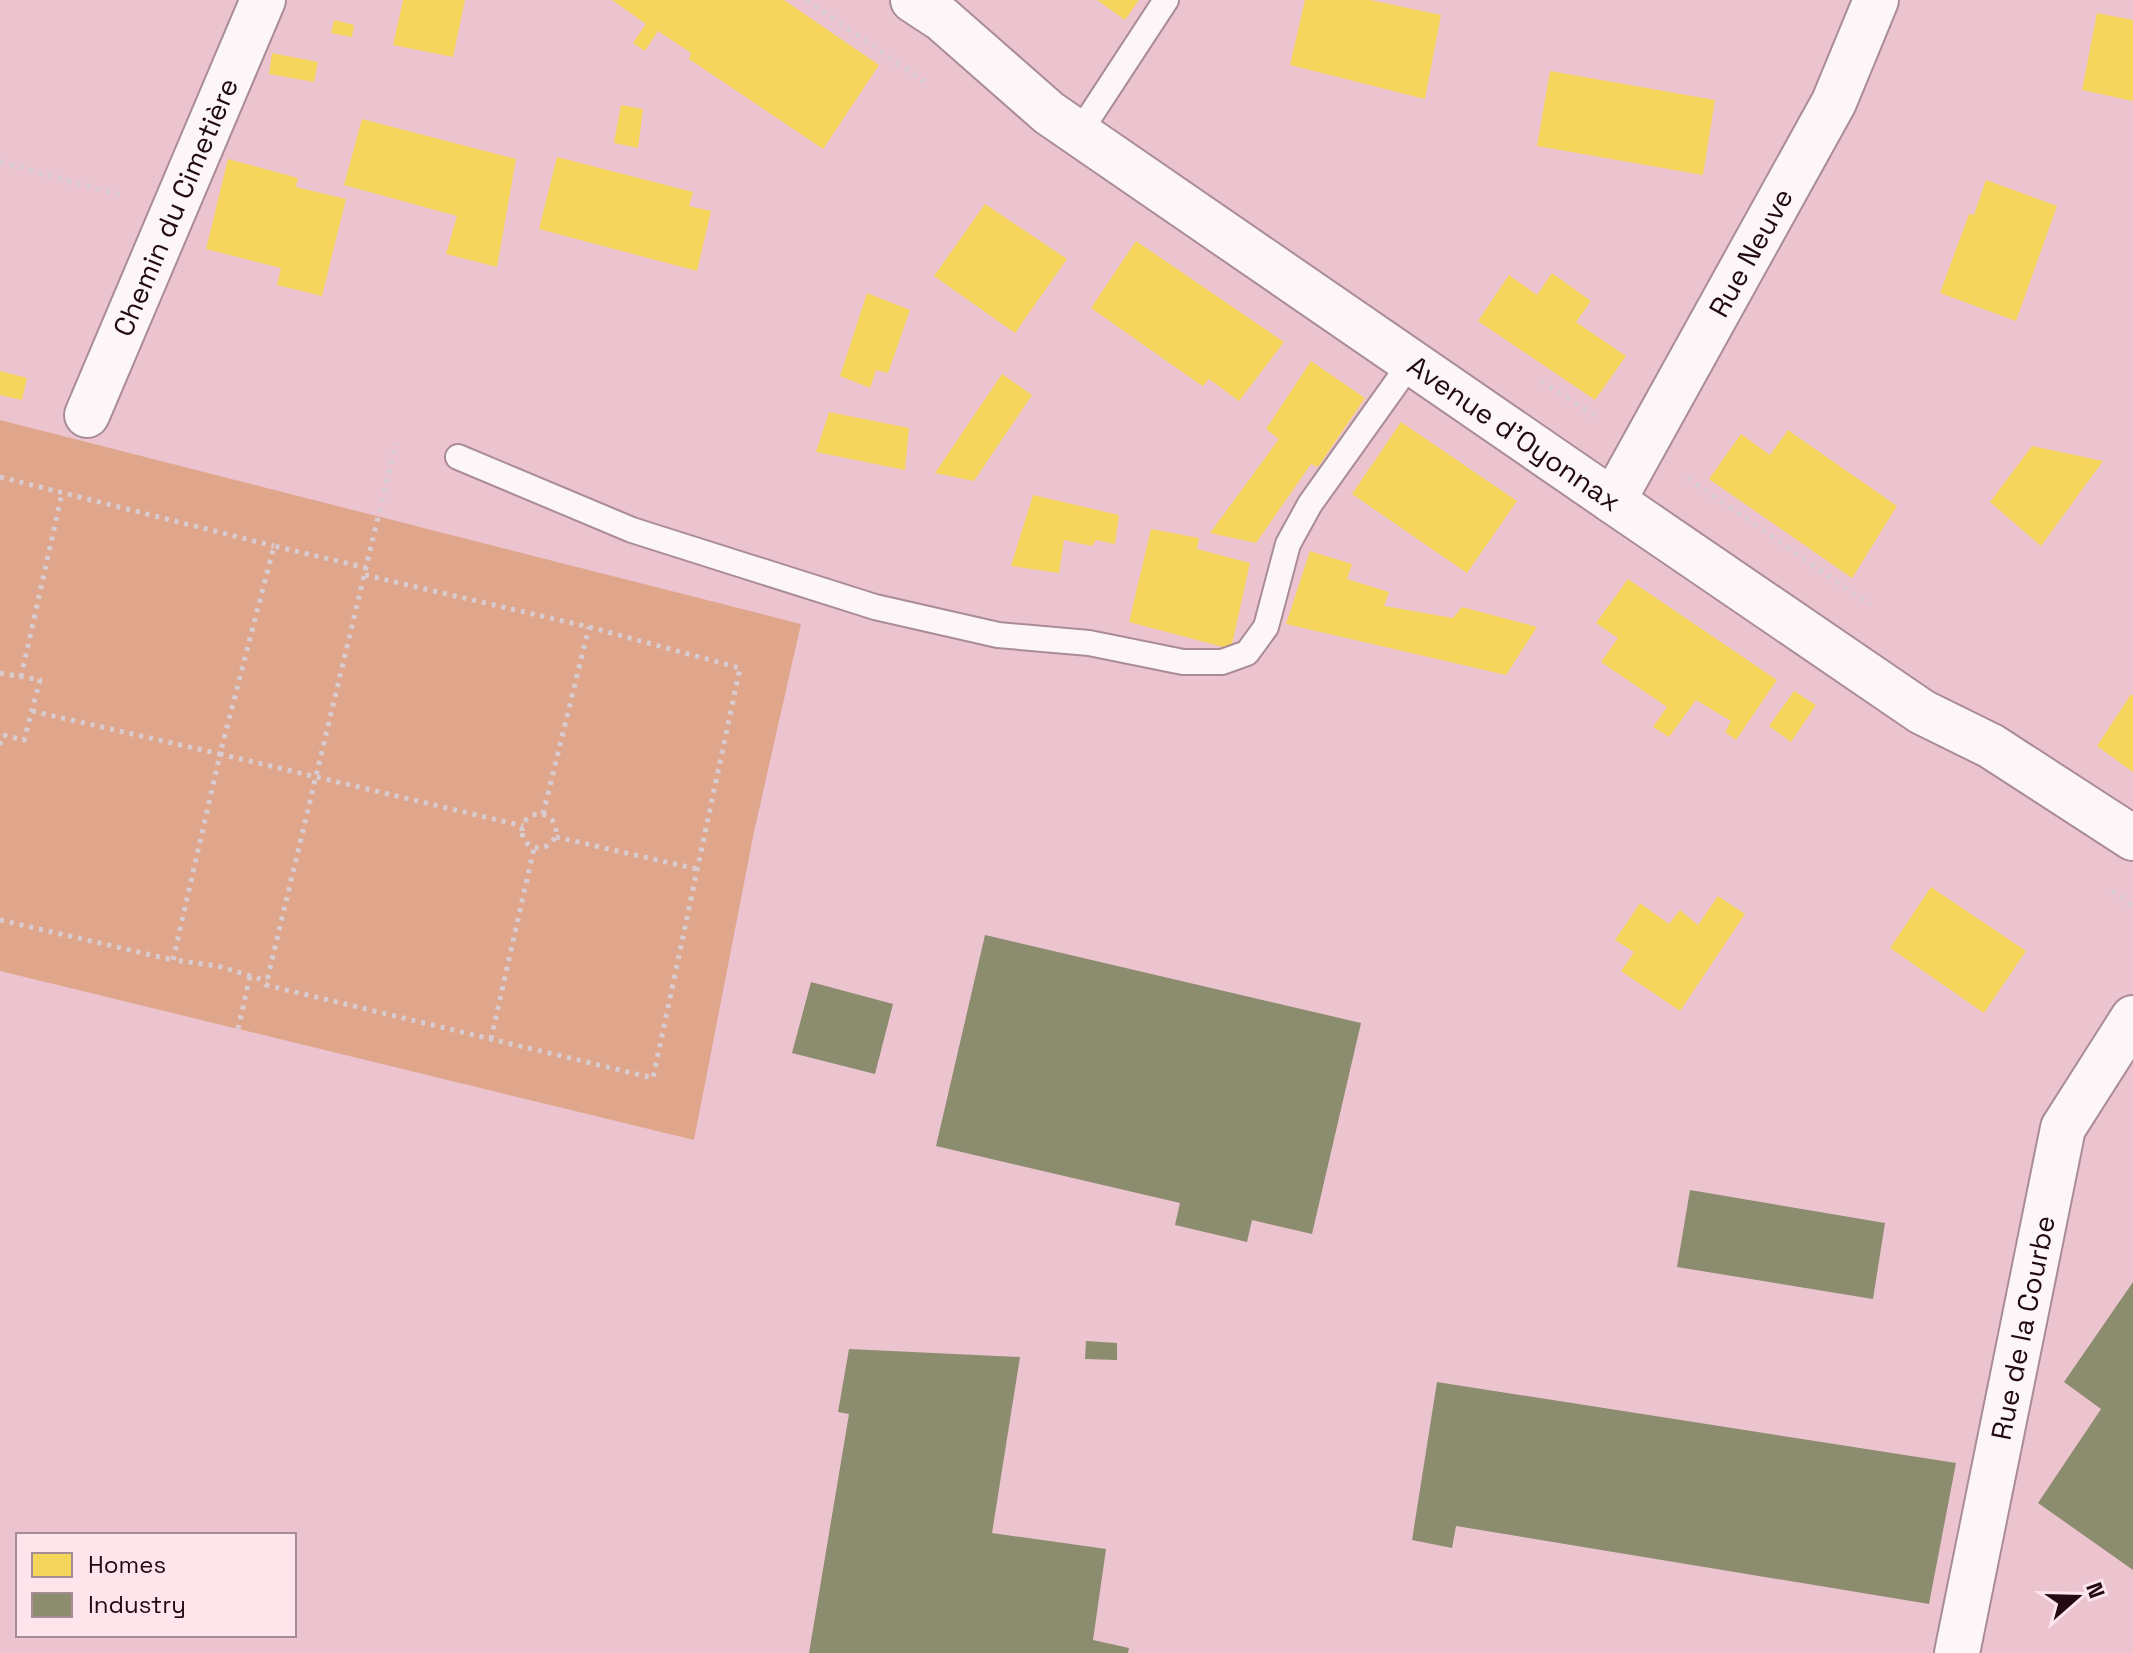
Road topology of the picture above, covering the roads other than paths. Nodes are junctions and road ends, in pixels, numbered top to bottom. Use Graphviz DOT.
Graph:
graph roads {
  1 [pos="263,0"];
  2 [pos="913,0"];
  3 [pos="1166,0"];
  4 [pos="1876,0"];
  5 [pos="1079,133"];
  6 [pos="1412,361"];
  7 [pos="87,415"];
  8 [pos="458,457"];
  9 [pos="1613,501"];
  10 [pos="2133,838"];
  11 [pos="2133,1018"];
  12 [pos="1957,1653"];
  1 -- 7 [label="street, Chemin du Cimetière"];
  2 -- 5 [label="street, Avenue d'Oyonnax"];
  3 -- 5 [label="lane"];
  4 -- 9 [label="street, Rue Neuve"];
  5 -- 6 [label="street, Avenue d'Oyonnax"];
  6 -- 8 [label="lane"];
  6 -- 9 [label="street, Avenue d'Oyonnax"];
  9 -- 10 [label="street, Avenue d'Oyonnax"];
  11 -- 12 [label="street, Rue de la Courbe"];
}
